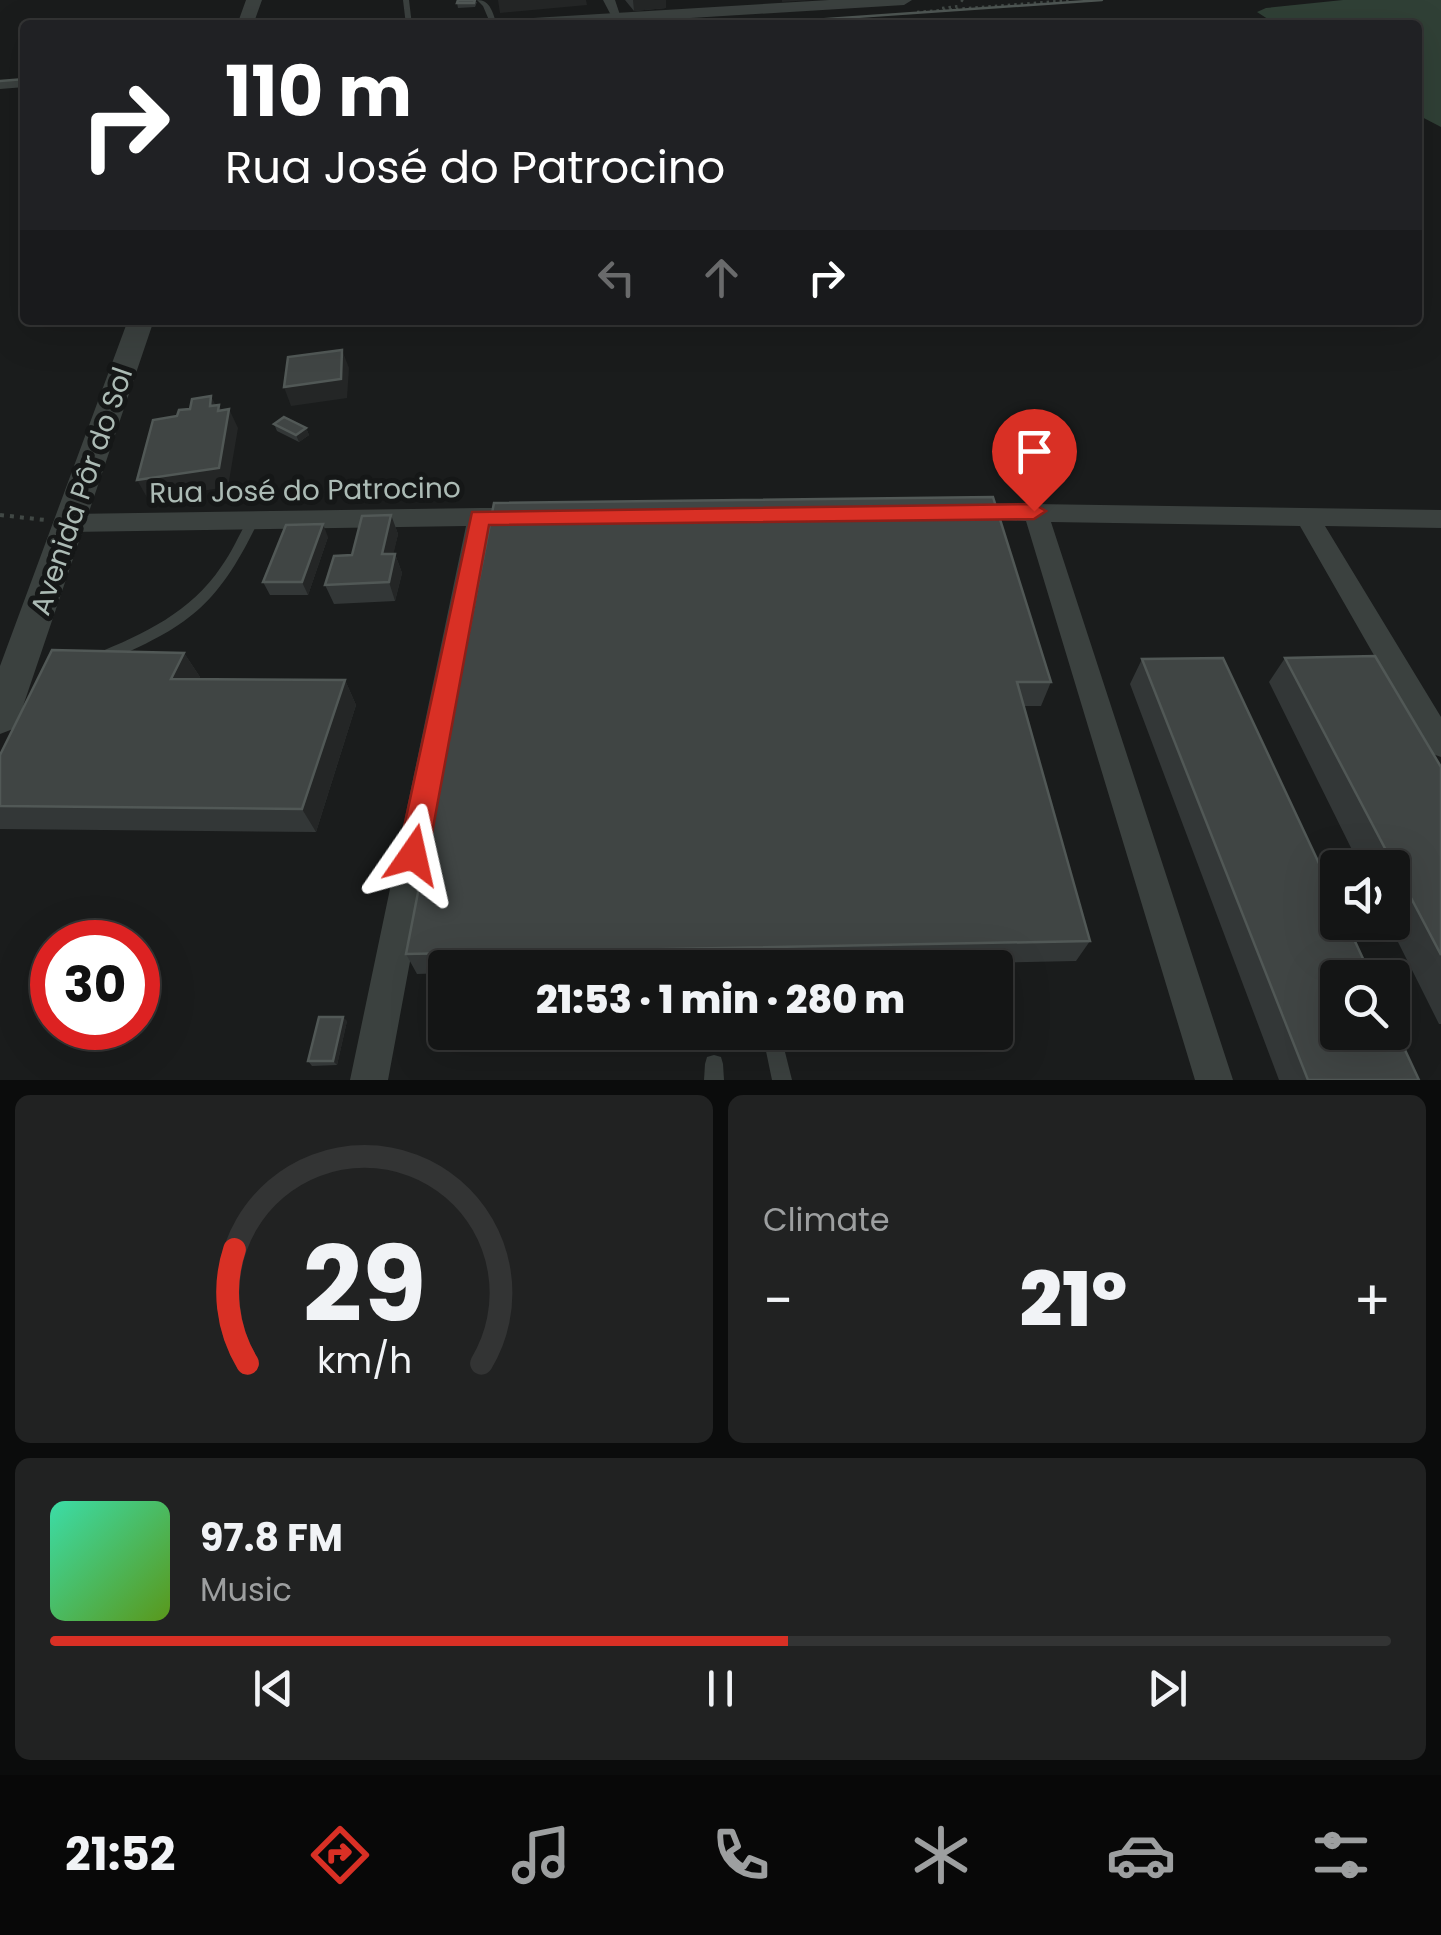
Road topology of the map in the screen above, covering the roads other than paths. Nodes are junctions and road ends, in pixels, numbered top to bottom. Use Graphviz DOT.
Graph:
graph roads {
  1 [pos="609,0"];
  2 [pos="841,2"];
  3 [pos="727,5"];
  4 [pos="907,6"];
  5 [pos="701,12"];
  6 [pos="618,18"];
  7 [pos="583,20"];
  8 [pos="681,20"];
  9 [pos="139,325"];
  10 [pos="1034,511"];
  11 [pos="940,513"];
  12 [pos="480,517"];
  13 [pos="558,517"];
  14 [pos="1307,517"];
  15 [pos="1441,519"];
  16 [pos="252,522"];
  17 [pos="70,523"];
  18 [pos="85,660"];
  19 [pos="0,718"];
  20 [pos="1441,744"];
  21 [pos="368,1080"];
  22 [pos="1214,1080"];
  1 -- 6 [label="street"];
  2 -- 3 [label="street"];
  2 -- 4 [label="street"];
  3 -- 5 [label="street"];
  5 -- 6 [label="street"];
  5 -- 8 [label="lane"];
  6 -- 7 [label="street"];
  9 -- 17 [label="street, Avenida Pôr do Sol"];
  10 -- 11 [label="street"];
  10 -- 14 [label="street"];
  10 -- 22 [label="street"];
  12 -- 13 [label="street, Rua José do Patrocino"];
  12 -- 16 [label="street, Rua José do Patrocino"];
  12 -- 21 [label="street"];
  14 -- 15 [label="street"];
  14 -- 20 [label="street"];
  16 -- 17 [label="street, Rua José do Patrocino"];
  16 -- 18 [label="lane"];
  17 -- 19 [label="street, Avenida Pôr do Sol"];
}
